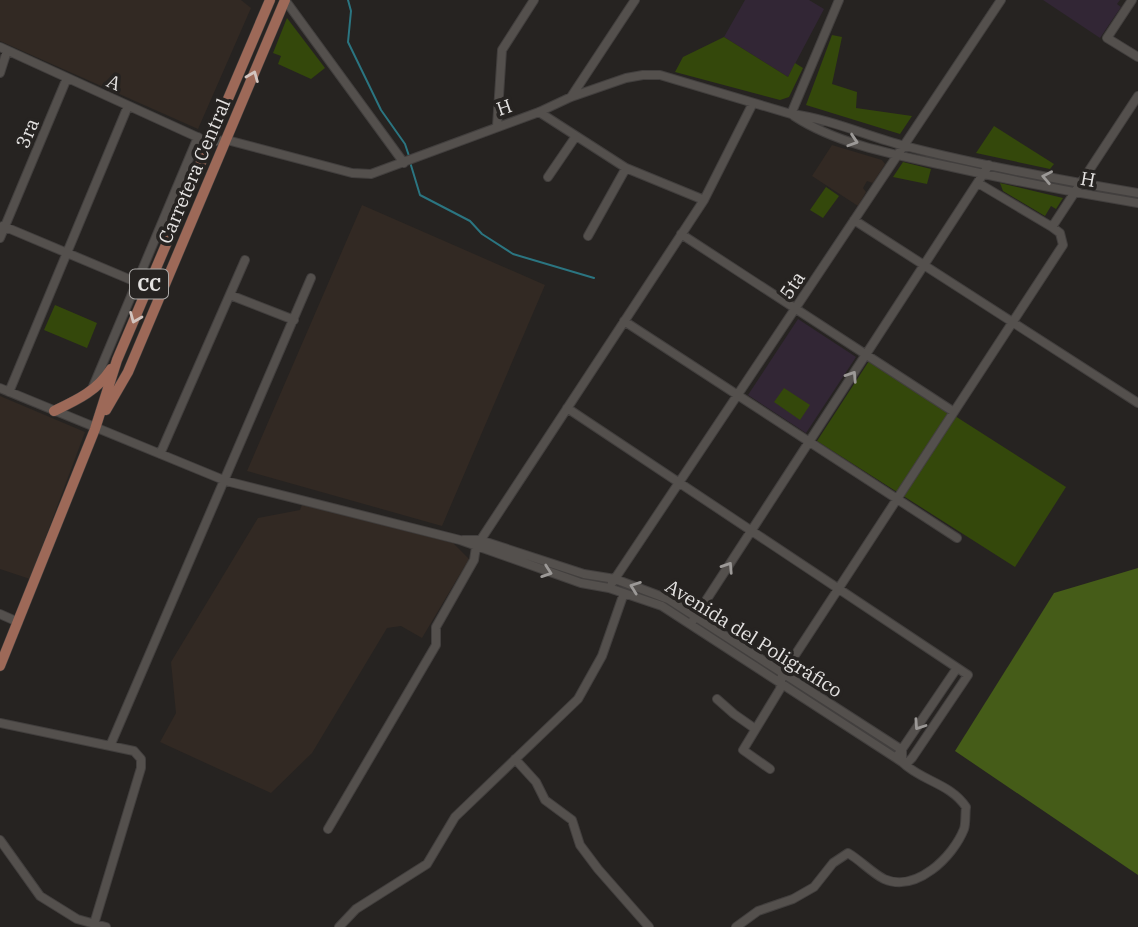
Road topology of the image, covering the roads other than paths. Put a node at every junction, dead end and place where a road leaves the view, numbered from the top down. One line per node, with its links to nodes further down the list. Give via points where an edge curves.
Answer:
1 (270, 0): 20 (main road, Carretera Central / CC)
2 (285, 0): 21 (main road, Carretera Central / CC, one-way to 2); 24 (street)
3 (534, 0): 18 (street, via 502,50)
4 (635, 0): 13 (street)
5 (839, 0): 17 (street)
6 (1001, 0): 22 (street, 5ta)
7 (1132, 0): 9 (street, via 1107,38)
8 (4, 49): 10 (street); 11 (street, A)
9 (1138, 58)
10 (0, 73)
11 (67, 78): 15 (street, A); 36 (street, 3ra)
12 (1138, 96): 30 (street)
13 (571, 97): 14 (street, H, via 626,78 660,75); 16 (street, H)
14 (753, 103): 17 (street, H); 33 (street)
15 (128, 106): 20 (street, A); 41 (street)
16 (539, 112): 18 (street, H); 19 (street)
17 (791, 114): 22 (street, H); 23 (street, H, one-way to 23, via 810,126)
18 (497, 126): 24 (street, H)
19 (576, 136): 26 (street); 28 (street)
20 (203, 140): 21 (street); 45 (street); 52 (main road, Carretera Central / CC, one-way to 52)
21 (227, 140): 24 (street, H, via 352,173 371,174); 61 (main road, Carretera Central / CC, via 128,372)
22 (904, 146): 23 (street, 5ta); 25 (street, H)
23 (897, 156): 27 (street, H); 35 (street, 5ta)
24 (404, 163)
25 (989, 165): 27 (street); 30 (street, H, one-way to 25)
26 (626, 167): 33 (street); 39 (street)
27 (983, 174): 29 (street); 31 (street, H)
28 (548, 177)
29 (978, 183): 37 (street); 43 (street)
30 (1081, 183): 31 (street); 32 (street, H)
31 (1074, 193): 34 (street, H); 37 (street)
32 (1138, 193)
33 (704, 200): 38 (street)
34 (1138, 203)
35 (854, 220): 43 (street); 47 (street, 5ta)
36 (2, 226): 40 (street, 3ra); 41 (street)
37 (1052, 227): 50 (street, via 1060,233 1063,245)
38 (681, 234): 47 (street); 49 (street)
39 (588, 236)
40 (0, 238)
41 (67, 253): 45 (street); 53 (street)
42 (245, 260): 46 (street)
43 (924, 265): 50 (street); 51 (street)
44 (311, 278): 48 (street)
45 (136, 282): 55 (street)
46 (230, 295): 48 (street); 63 (street)
47 (795, 308): 51 (street); 56 (street, 5ta)
48 (293, 320): 64 (street)
49 (624, 321): 56 (street); 58 (street)
50 (1012, 323): 57 (street); 60 (street)
51 (866, 354): 60 (street); 62 (street, one-way to 51)
52 (117, 360): 55 (main road); 61 (main road, Carretera Central / CC)
53 (4, 390): 59 (street, Avenida del Poligráfico)
54 (1138, 390): 57 (street)
55 (90, 393): 59 (main road)
56 (738, 395): 62 (street); 65 (street, 5ta)
57 (1135, 401)
58 (567, 408): 65 (street); 69 (street)
59 (54, 411): 61 (street, Avenida del Poligráfico)
60 (954, 412): 66 (street)
61 (95, 429): 63 (street, Avenida del Poligráfico); 75 (main road, Carretera Central / CC)
62 (809, 441): 66 (street); 67 (street)
63 (160, 454): 64 (street, Avenida del Poligráfico)
64 (226, 481): 69 (street, Avenida del Poligráfico); 83 (street)
65 (679, 483): 67 (street); 70 (street, 5ta)
66 (897, 499): 68 (street); 72 (street)
67 (751, 531): 72 (street); 76 (street, one-way to 67)
68 (957, 538)
69 (478, 543): 70 (street, Avenida del Poligráfico); 71 (street, Avenida del Poligráfico, one-way to 71, via 580,583); 87 (street, via 474,560 436,626 436,645)
70 (615, 579): 71 (street, 5ta); 76 (street, Avenida del Poligráfico, one-way to 70, via 668,598)
71 (609, 588): 73 (street, Avenida del Poligráfico)
72 (838, 589): 78 (street); 79 (street)
73 (624, 593): 76 (street, Avenida del Poligráfico); 85 (street, via 602,656 578,699)
74 (0, 614): 75 (street)
75 (18, 621): 77 (main road, Carretera Central / CC)
76 (692, 621): 79 (street, Avenida del Poligráfico)
77 (0, 666)
78 (957, 668): 84 (street, one-way to 84); 84 (street, via 968,675 912,758 908,762)
79 (782, 679): 82 (street); 84 (street, Avenida del Poligráfico)
80 (717, 699): 82 (street)
81 (0, 723): 83 (street)
82 (754, 728): 86 (street, via 743,750)
83 (110, 746): 90 (street, via 134,751 141,768)
84 (900, 757): 94 (street, Avenida del Poligráfico, via 917,775 950,790 965,807 964,828 948,854 927,873 906,883 884,879 848,853 833,863 814,887 758,911)
85 (515, 759): 92 (street, via 455,817 427,864 356,909); 93 (street, via 545,800 572,821 580,845)
86 (770, 769)
87 (328, 829)
88 (0, 840): 89 (street, via 40,896)
89 (75, 923): 90 (street)
90 (94, 924): 91 (street)
91 (106, 927)
92 (339, 927)
93 (649, 927)
94 (736, 927)

